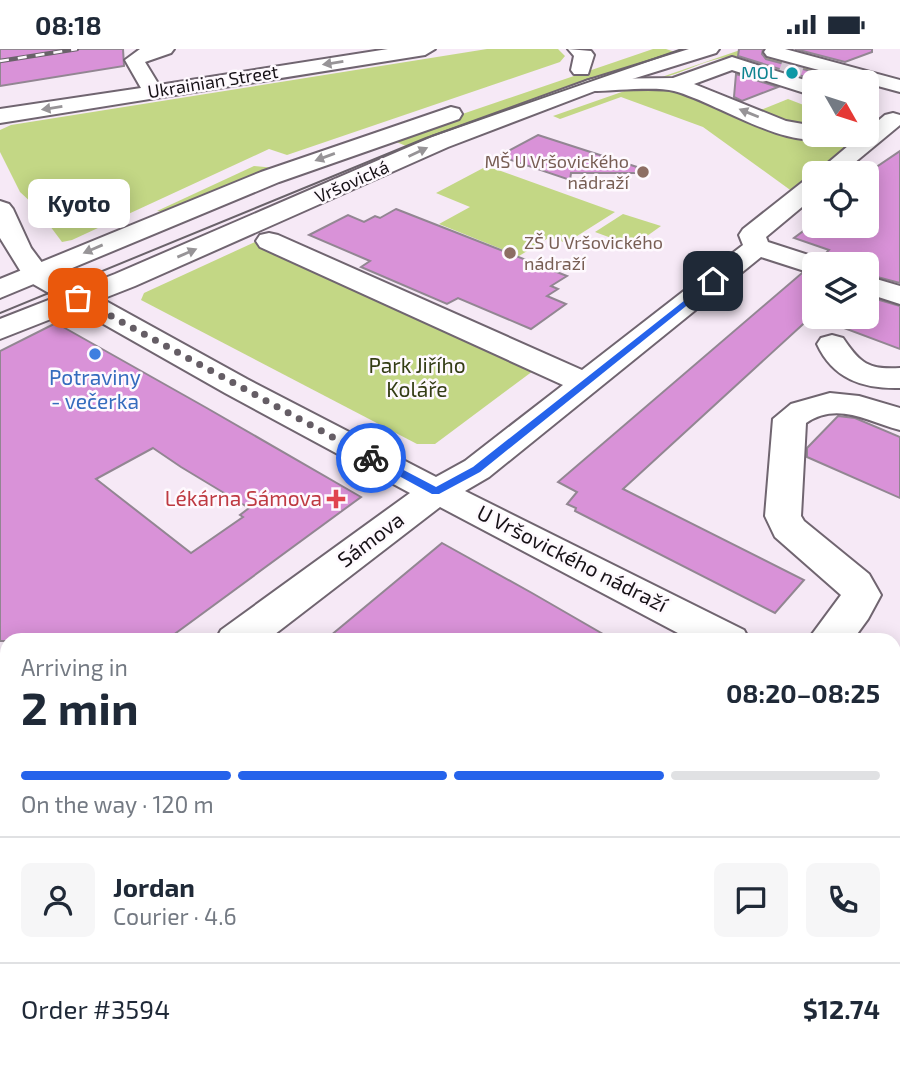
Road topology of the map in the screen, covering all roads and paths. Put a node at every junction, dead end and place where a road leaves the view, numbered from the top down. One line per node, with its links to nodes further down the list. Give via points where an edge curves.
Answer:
1 (164, 49): 12 (street, via 135,60)
2 (425, 49): 12 (street, Ukrainian Street, one-way to 12)
3 (637, 49): 7 (street, Vršovická)
4 (709, 49): 7 (street, Vršovická)
5 (765, 49): 9 (street)
6 (732, 63): 8 (street, via 753,61); 10 (street); 11 (street)
7 (584, 68): 11 (street); 22 (street, Vršovická, one-way to 22, via 270,177); 26 (street, Vršovická, one-way to 7, via 381,170)
8 (779, 68)
9 (825, 70)
10 (802, 80)
11 (675, 84): 15 (street, one-way to 11)
12 (154, 92): 14 (street, Ukrainian Street, one-way to 14)
13 (894, 99): 16 (street)
14 (0, 116)
15 (802, 131)
16 (839, 161)
17 (802, 195): 20 (street, via 752,235)
18 (0, 210): 22 (street, U Vršovického nádraží)
19 (268, 241): 30 (street)
20 (757, 247): 21 (street); 30 (street, Sámova)
21 (802, 262)
22 (36, 274): 24 (street, Vršovická); 26 (street, U Vršovického nádraží)
23 (879, 288): 25 (street)
24 (0, 289)
25 (900, 295)
26 (78, 298): 27 (street, Vršovická); 32 (street, U Vršovického nádraží)
27 (0, 330)
28 (832, 344): 29 (street, via 858,374 880,380)
29 (900, 378)
30 (583, 382): 32 (street, Sámova, via 477,469)
31 (900, 420): 35 (street, via 846,403 818,404 801,409 790,419 783,516 788,528 861,595)
32 (436, 492): 33 (street, Sámova); 34 (street, U Vršovického nádraží)
33 (247, 633)
34 (714, 633)
35 (834, 633)

